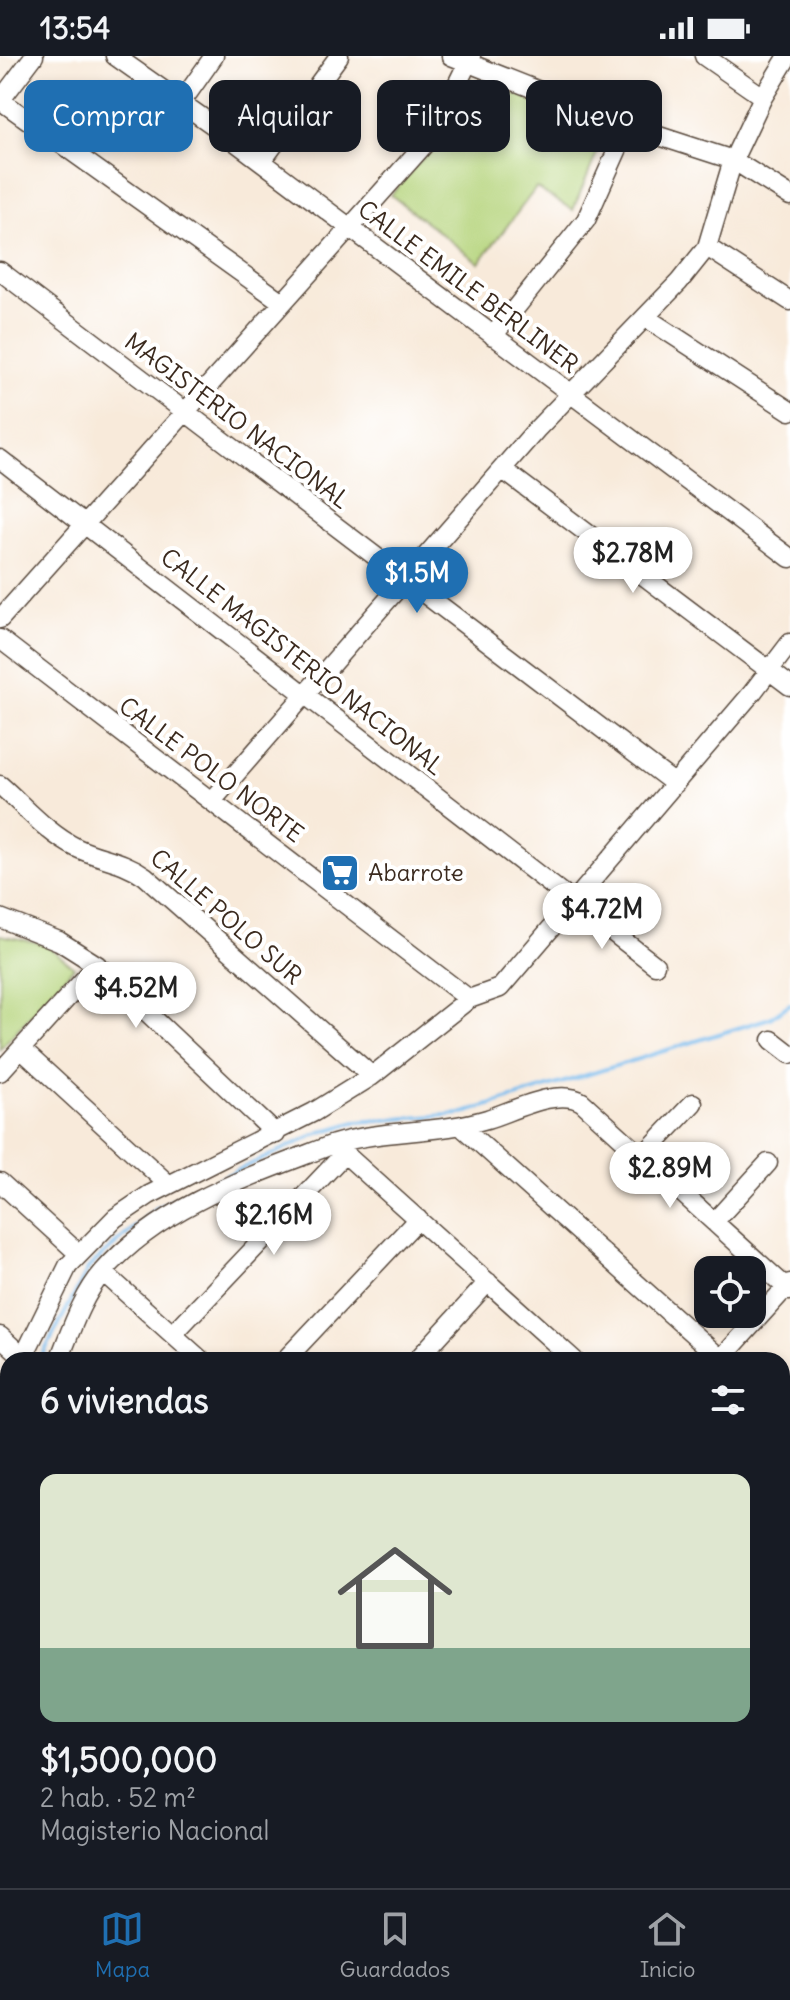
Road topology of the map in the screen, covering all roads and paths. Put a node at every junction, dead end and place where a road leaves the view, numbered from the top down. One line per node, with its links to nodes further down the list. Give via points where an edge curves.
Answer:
1 (34, 56): 13 (street)
2 (115, 56): 9 (street, CALLE EMILE BERLINER)
3 (214, 56): 11 (street)
4 (339, 56): 18 (street)
5 (704, 56): 12 (street)
6 (788, 56): 8 (street)
7 (462, 59): 10 (street); 20 (street, via 431,137)
8 (783, 78): 12 (street)
9 (149, 80)
10 (526, 85)
11 (193, 86)
12 (763, 97): 17 (street)
13 (0, 100): 24 (street)
14 (193, 112): 18 (street, CALLE EMILE BERLINER)
15 (662, 137): 17 (street)
16 (616, 152): 26 (street, via 586,220)
17 (733, 160): 19 (street); 21 (street)
18 (262, 161): 20 (street, CALLE EMILE BERLINER)
19 (790, 196)
20 (350, 228): 24 (street); 26 (street, CALLE EMILE BERLINER)
21 (707, 247): 23 (street); 25 (street)
22 (0, 271): 29 (street, MAGISTERIO NACIONAL)
23 (790, 301)
24 (282, 302): 29 (street)
25 (645, 317): 27 (street); 28 (street)
26 (493, 336): 27 (street, CALLE EMILE BERLINER)
27 (571, 394): 31 (street); 33 (street, CALLE EMILE BERLINER)
28 (790, 411)
29 (185, 412): 32 (street); 34 (street, MAGISTERIO NACIONAL)
30 (0, 459): 32 (street, CALLE MAGISTERIO NACIONAL)
31 (502, 469): 34 (street); 38 (street)
32 (86, 524): 35 (street); 39 (street, CALLE MAGISTERIO NACIONAL)
33 (790, 558)
34 (405, 579): 39 (street); 40 (street, MAGISTERIO NACIONAL)
35 (0, 619)
36 (0, 639): 42 (street, CALLE POLO NORTE)
37 (790, 643): 38 (street)
38 (781, 674): 40 (street, via 752,693)
39 (304, 695): 42 (street); 43 (street, CALLE MAGISTERIO NACIONAL)
40 (675, 784): 43 (street)
41 (0, 785): 52 (street, CALLE POLO SUR, via 66,841 145,876)
42 (212, 801): 47 (street, CALLE POLO NORTE)
43 (574, 903): 46 (street, CALLE MAGISTERIO NACIONAL); 47 (street, via 500,988)
44 (0, 918): 45 (street, via 59,941)
45 (97, 965): 49 (street); 55 (street)
46 (655, 965)
47 (469, 999): 52 (street)
48 (772, 1040): 50 (street)
49 (21, 1049): 51 (street); 60 (street)
50 (790, 1054)
51 (0, 1072)
52 (372, 1076): 55 (street)
53 (693, 1103): 57 (street)
54 (462, 1127): 56 (street, via 360,1136); 57 (street, via 563,1096 582,1102); 78 (street)
55 (276, 1134): 60 (street)
56 (339, 1148): 61 (street); 62 (street); 64 (street)
57 (642, 1157): 63 (street)
58 (768, 1163): 63 (street)
59 (0, 1182): 65 (street)
60 (169, 1185): 65 (street, via 115,1218)
61 (223, 1190): 64 (street); 66 (street, via 149,1230)
62 (418, 1219): 67 (street); 75 (street)
63 (714, 1222): 68 (street)
64 (267, 1234): 69 (street)
65 (78, 1253): 72 (street)
66 (103, 1272): 69 (street); 73 (street)
67 (488, 1282): 76 (street); 77 (street)
68 (789, 1287): 79 (street)
69 (173, 1334): 74 (street)
70 (0, 1336): 71 (street)
71 (16, 1352)
72 (26, 1352)
73 (62, 1352)
74 (192, 1352)
75 (293, 1352)
76 (424, 1352)
77 (563, 1352)
78 (712, 1352)
79 (727, 1352)

